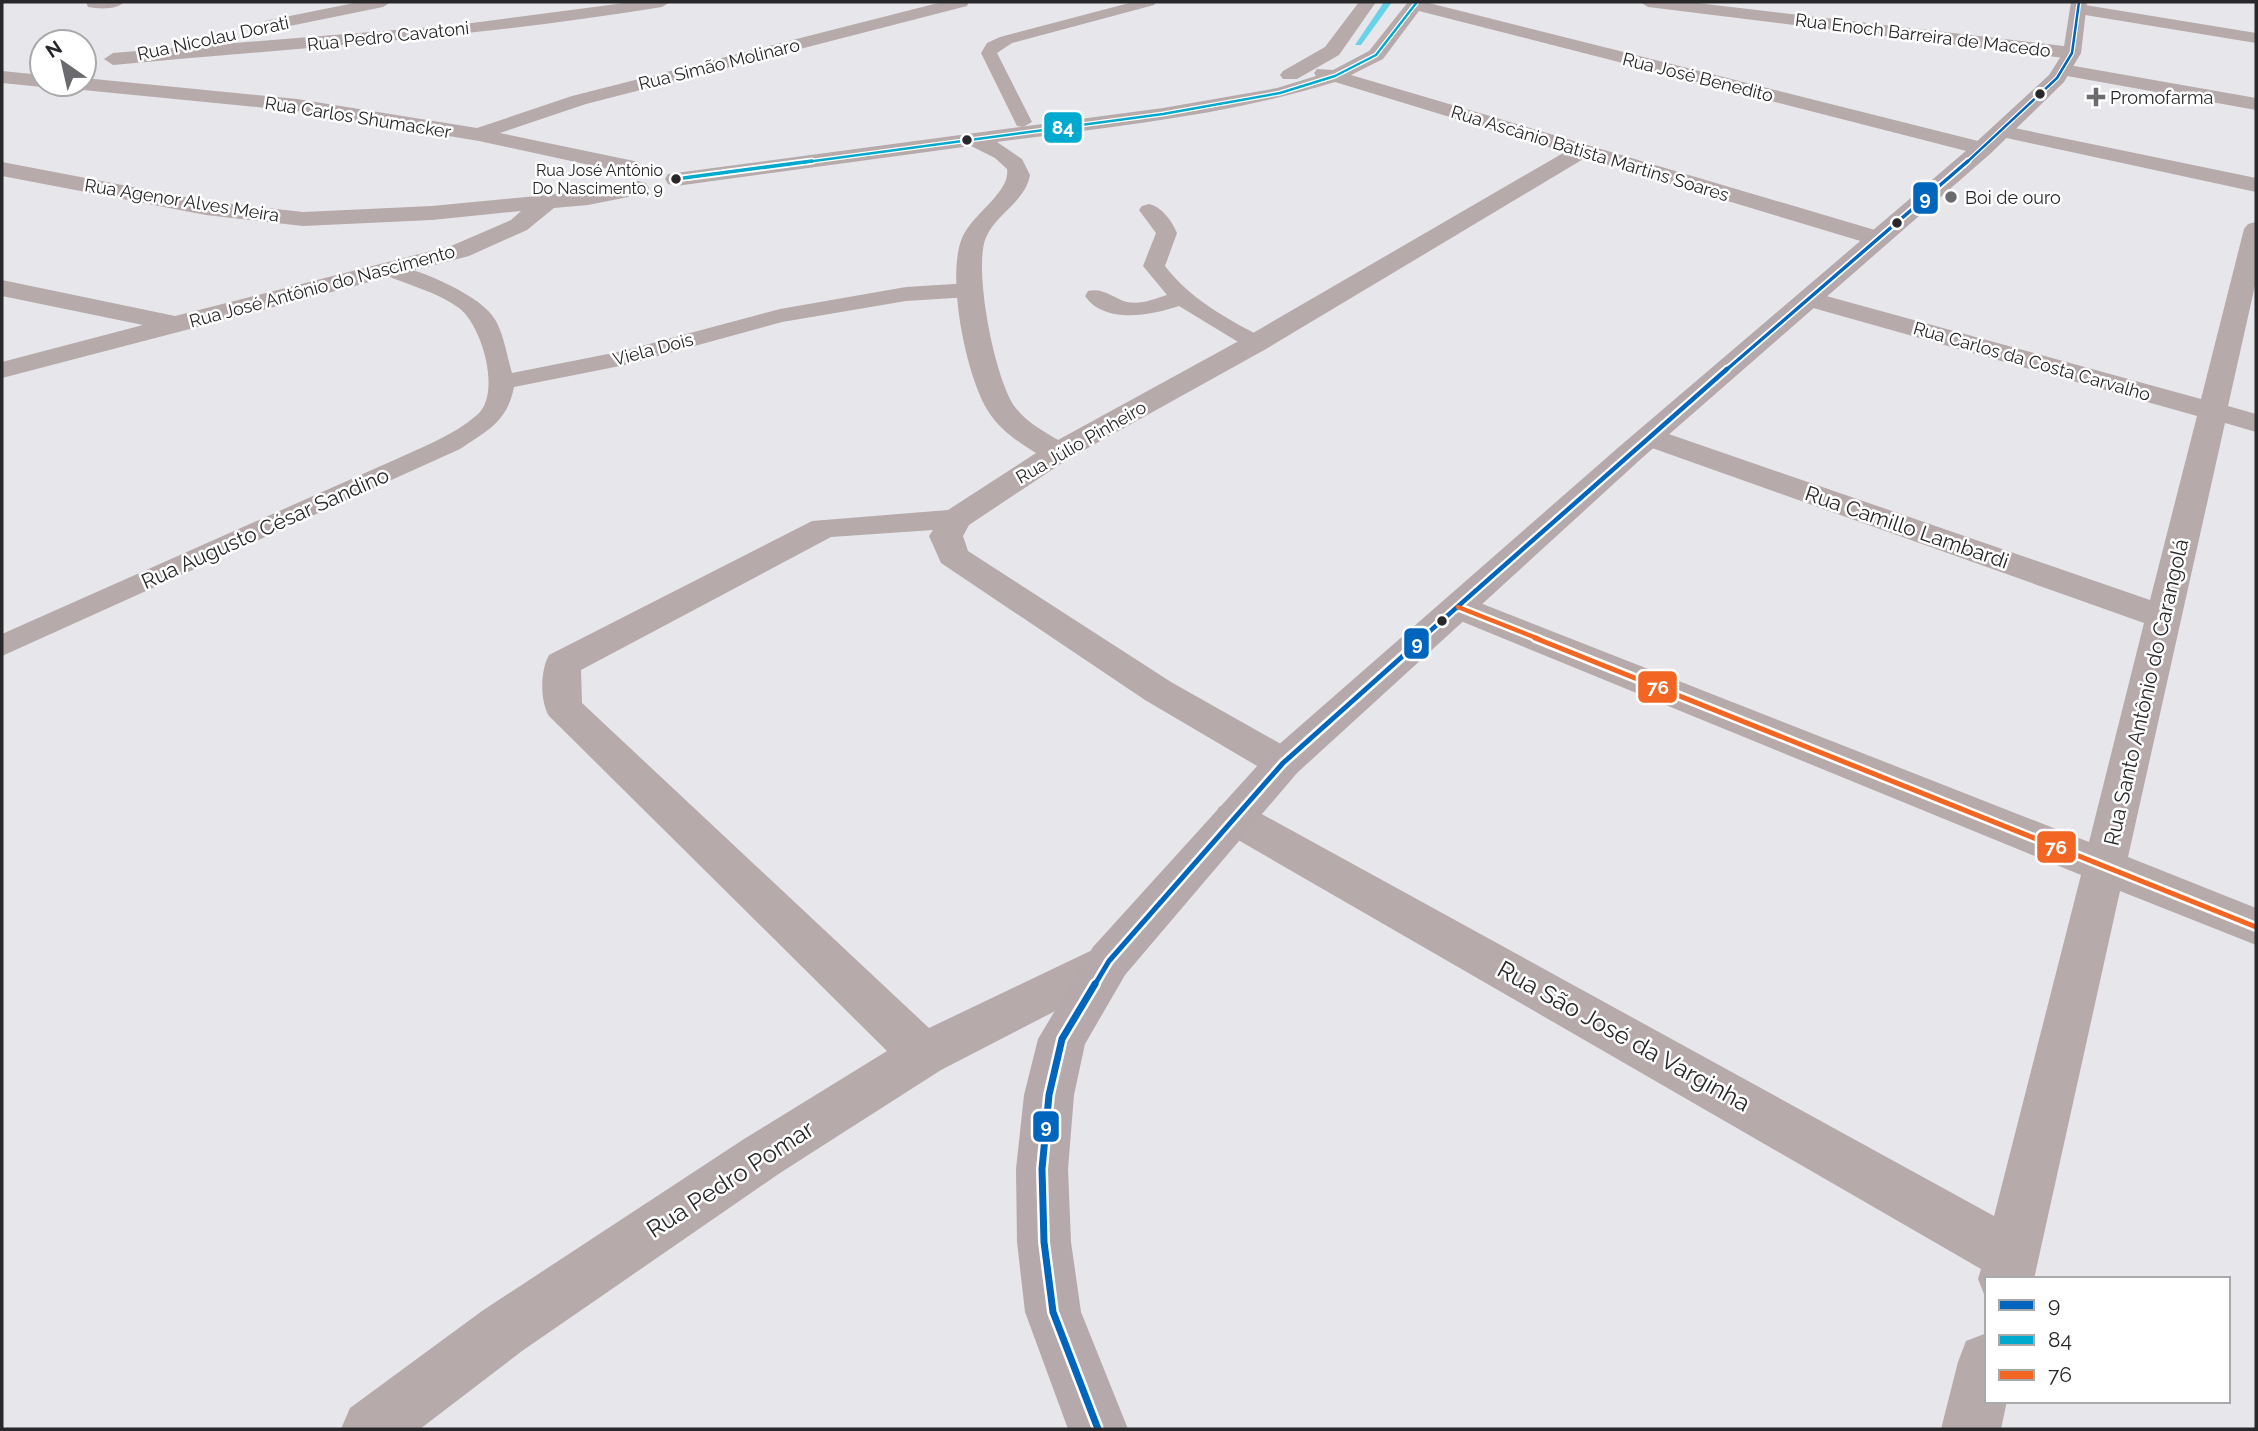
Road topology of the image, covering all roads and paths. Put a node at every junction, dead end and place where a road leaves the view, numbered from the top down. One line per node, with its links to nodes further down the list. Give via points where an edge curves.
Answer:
1 (116, 2): 8 (street)
2 (383, 2): 14 (street, Rua Nicolau Dorati)
3 (662, 2): 14 (street, Rua Pedro Cavatoni, via 446,31)
4 (961, 2): 25 (street, Rua Simão Molinaro, via 579,100)
5 (1149, 2): 24 (lane, via 993,46 989,53)
6 (1368, 2): 12 (street, Rua Agenor Alves Meira)
7 (1648, 2): 15 (street, Rua Enoch Barreira de Macedo)
8 (94, 3)
9 (1416, 3): 13 (street, Rua Agenor Alves Meira); 27 (street, Rua José Benedito)
10 (2079, 5): 11 (street); 15 (street)
11 (2256, 38)
12 (1332, 51): 13 (street); 17 (street, Rua Agenor Alves Meira)
13 (1376, 55): 19 (street, Rua Agenor Alves Meira)
14 (113, 59): 16 (street, Rua Nicolau Dorati)
15 (2068, 61): 23 (street, Rua Enoch Barreira de Macedo); 27 (street)
16 (98, 62)
17 (1305, 68): 19 (street, Rua Ascânio Batista Martins Soares); 24 (street, Rua Agenor Alves Meira, via 1224,92)
18 (28, 75): 20 (street)
19 (1335, 76): 26 (street, Rua Agenor Alves Meira, via 1250,100); 28 (street, Rua Ascânio Batista Martins Soares)
20 (9, 78): 21 (street)
21 (28, 79)
22 (98, 86): 25 (street, Rua Carlos Shumacker, via 297,106)
23 (2256, 104)
24 (1023, 121): 30 (street, Rua Agenor Alves Meira)
25 (480, 135): 30 (street, Rua Carlos Shumacker)
26 (975, 140): 30 (street, Rua Agenor Alves Meira); 38 (street, via 1014,163 1020,172 1018,182 971,243)
27 (1991, 140): 31 (street, Rua José Benedito); 35 (street)
28 (1580, 152): 35 (street, Rua Ascânio Batista Martins Soares); 43 (street, Rua Júlio Pinheiro)
29 (2, 169): 32 (street, Rua Agenor Alves Meira, via 206,208 290,218 363,218)
30 (649, 172): 32 (street, Rua Agenor Alves Meira, via 603,197)
31 (2256, 185)
32 (561, 200): 36 (street, Rua José Antônio do Nascimento, via 490,239)
33 (1149, 210): 40 (lane, via 1167,233 1154,266)
34 (2256, 229): 46 (street, Rua Santo Antônio do Carangolá)
35 (1875, 238): 41 (street)
36 (393, 270): 42 (street, Rua José Antônio do Nascimento); 45 (lane, via 477,311 485,322)
37 (2, 288): 42 (street, Rua José Antônio do Nascimento)
38 (971, 290): 45 (lane, Viela Dois, via 894,296 780,316 625,358); 49 (street, via 977,334 997,402 1020,429)
39 (1096, 296): 40 (lane, via 1134,311)
40 (1184, 297): 43 (lane)
41 (1808, 299): 46 (street, Rua Carlos da Costa Carvalho); 48 (street)
42 (175, 324): 44 (street)
43 (1256, 343): 49 (street, Rua Júlio Pinheiro)
44 (2, 370)
45 (503, 382): 53 (lane, Rua Augusto César Sandino, via 498,405 487,420 451,443)
46 (2213, 411): 47 (street, Rua Carlos da Costa Carvalho); 52 (street, Rua Santo Antônio do Carangolá)
47 (2256, 423)
48 (1649, 437): 51 (street); 52 (street, Rua Camillo Lambardi)
49 (1057, 453): 50 (street, Rua Júlio Pinheiro)
50 (956, 519): 54 (street, via 946,536 953,556 1158,691); 59 (street, via 824,528 562,664 563,707)
51 (1458, 607): 54 (street); 56 (street)
52 (2164, 617): 56 (street, Rua Santo Antônio do Carangolá)
53 (2, 646)
54 (1283, 763): 55 (street)
55 (1234, 818): 58 (street); 60 (street, Rua São José da Varginha)
56 (2105, 868): 57 (street); 60 (street, Rua Santo Antônio do Carangolá)
57 (2256, 927)
58 (1109, 961): 59 (street, Rua Pedro Pomar); 63 (street, via 1062,1040 1049,1095 1042,1169 1044,1242 1053,1312)
59 (924, 1055): 62 (street, Rua Pedro Pomar, via 762,1156 502,1331)
60 (2009, 1267)
61 (1985, 1370): 64 (street)
62 (371, 1429)
63 (1097, 1429)
64 (1971, 1429)

